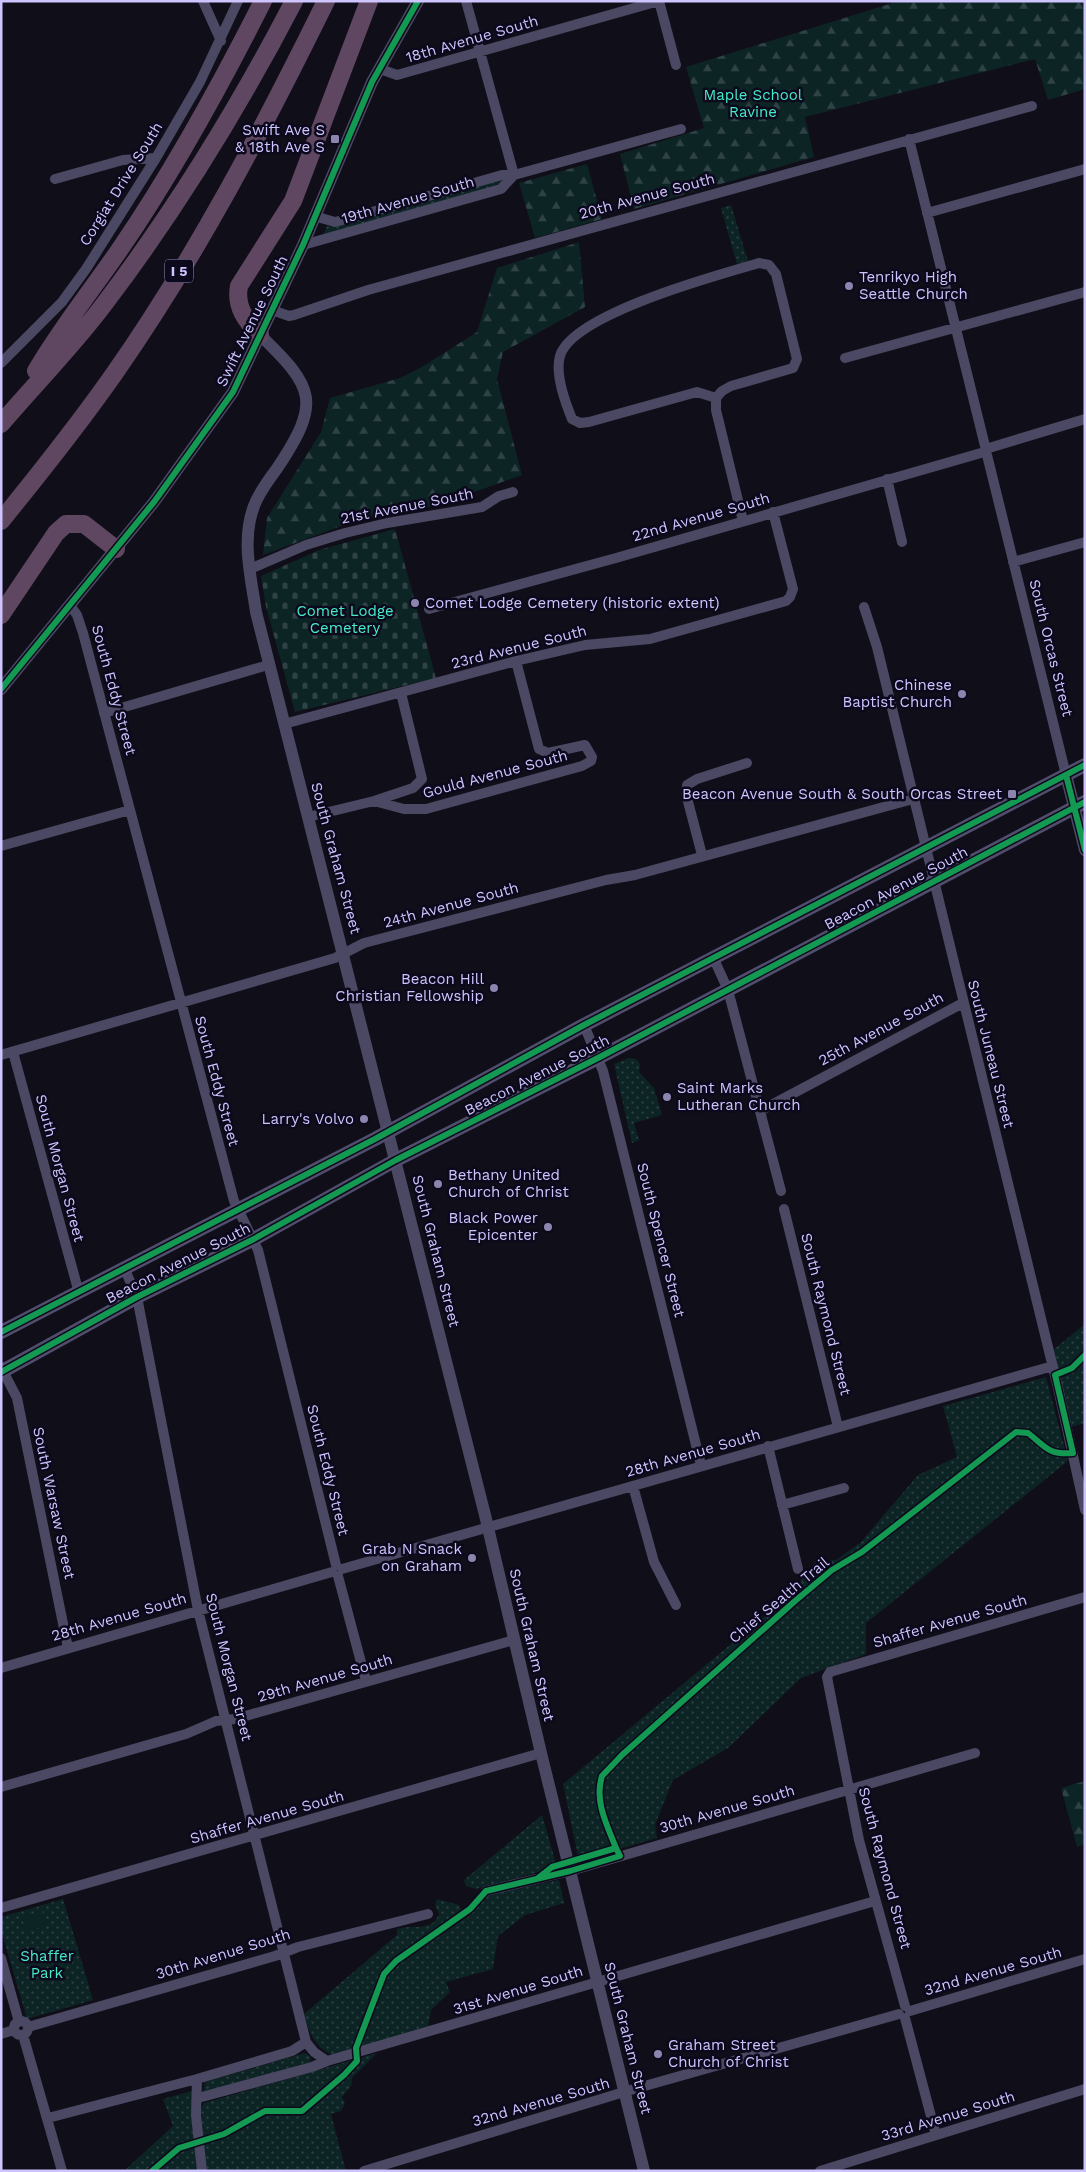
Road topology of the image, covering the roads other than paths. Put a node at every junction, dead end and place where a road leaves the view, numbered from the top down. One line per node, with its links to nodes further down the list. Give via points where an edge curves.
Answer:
1 (203, 1): 10 (street)
2 (238, 1): 10 (street, Corgiat Drive South)
3 (262, 1): 31 (highway, via 152,201 55,338)
4 (294, 1): 31 (highway, via 250,84 168,216 104,305)
5 (326, 1): 38 (highway, I 5, via 259,136 160,303 115,373)
6 (369, 1): 27 (highway, via 293,201 239,286 241,310)
7 (418, 1): 13 (street, Swift Avenue South)
8 (466, 1): 11 (street)
9 (659, 1): 11 (street, 18th Avenue South); 12 (street)
10 (221, 41): 17 (street, Corgiat Drive South)
11 (480, 52): 13 (street, 18th Avenue South, via 397,75); 19 (street)
12 (676, 65)
13 (380, 69): 22 (street, Swift Avenue South)
14 (1032, 106): 16 (street, 20th Avenue South)
15 (681, 129): 19 (street, 19th Avenue South)
16 (909, 139): 21 (street, South Orcas Street); 25 (street, 20th Avenue South, via 368,290 294,315)
17 (156, 158): 20 (street, via 123,160); 29 (street, Corgiat Drive South, via 62,302)
18 (1085, 169): 21 (street)
19 (514, 174): 22 (street, 19th Avenue South, via 342,221); 23 (street, 19th Avenue South, via 500,190)
20 (55, 179)
21 (927, 213): 26 (street, South Orcas Street)
22 (314, 216): 23 (street, Swift Avenue South)
23 (303, 245): 25 (street, Swift Avenue South)
24 (1085, 292): 26 (street)
25 (272, 310): 27 (street, Swift Avenue South)
26 (955, 327): 28 (street); 34 (street, South Orcas Street)
27 (260, 335): 42 (street, Swift Avenue South, via 247,367 214,421); 44 (street, South Graham Street, via 300,378 305,391 306,411 296,439 254,507 247,542)
28 (846, 358)
29 (1, 363)
30 (716, 398): 30 (street, via 726,388 788,371 796,363 776,274 769,265 759,263 661,293 588,326 568,342 560,357 560,374 575,422 589,422 697,392); 39 (street, via 717,415)
31 (15, 408): 33 (highway)
32 (1085, 419): 34 (street, 22nd Avenue South)
33 (1, 424)
34 (985, 450): 35 (street, 22nd Avenue South); 43 (street, South Orcas Street)
35 (886, 480): 37 (street, 22nd Avenue South); 40 (street)
36 (513, 492): 44 (street, 21st Avenue South, via 482,507 387,522 345,533 306,545)
37 (773, 512): 39 (street, 22nd Avenue South); 49 (street, 23rd Avenue South, via 792,589 790,597 782,602 650,639 585,644)
38 (1, 521)
39 (744, 521): 47 (street, 22nd Avenue South)
40 (902, 542)
41 (1085, 542): 43 (street)
42 (116, 549): 45 (street, Swift Avenue South); 48 (highway, via 84,524 66,524 56,533)
43 (1013, 562): 57 (street, South Orcas Street)
44 (250, 569): 50 (street, South Graham Street)
45 (70, 605): 51 (street, Swift Avenue South); 53 (street, South Eddy Street, via 80,623)
46 (864, 607): 58 (street, South Juneau Street, via 877,647)
47 (429, 609)
48 (1, 615)
49 (516, 661): 52 (street, 23rd Avenue South); 59 (street, Gould Avenue South, via 537,745 543,752 585,745 592,757 582,766 426,809 404,809)
50 (268, 665): 53 (street); 54 (street, South Graham Street)
51 (1, 690)
52 (401, 692): 54 (street, 23rd Avenue South); 59 (street, Gould Avenue South, via 422,780 413,788)
53 (104, 713): 61 (street, South Eddy Street)
54 (284, 724): 62 (street, South Graham Street)
55 (747, 763): 66 (street, via 687,785 686,794)
56 (1085, 765): 57 (main road, Beacon Avenue South)
57 (1066, 775): 60 (street, South Orcas Street); 64 (main road, Beacon Avenue South)
58 (913, 799): 64 (street, South Juneau Street); 66 (street, 24th Avenue South)
59 (374, 801): 62 (street, Gould Avenue South)
60 (1080, 805): 65 (street, South Orcas Street); 67 (main road, Beacon Avenue South)
61 (130, 810): 63 (street); 71 (street, South Eddy Street)
62 (308, 817): 68 (street, South Graham Street)
63 (1, 846)
64 (925, 848): 67 (street, South Juneau Street); 69 (main road, Beacon Avenue South)
65 (1085, 850)
66 (702, 855): 68 (street, 24th Avenue South, via 364,943)
67 (933, 882): 70 (main road, Beacon Avenue South); 72 (street, South Juneau Street)
68 (344, 953): 71 (street, 24th Avenue South); 78 (street, South Graham Street)
69 (713, 957): 70 (street); 73 (main road, Beacon Avenue South)
70 (728, 990): 76 (main road, Beacon Avenue South); 77 (street)
71 (181, 1002): 74 (street, 24th Avenue South); 82 (street, South Eddy Street)
72 (962, 1003): 77 (street, 25th Avenue South); 88 (street, South Juneau Street)
73 (584, 1025): 76 (street, South Spencer Street); 78 (main road, Beacon Avenue South)
74 (12, 1052): 75 (street, 24th Avenue South); 85 (street, South Morgan Street)
75 (1, 1055)
76 (598, 1058): 79 (main road, Beacon Avenue South); 92 (street, South Spencer Street)
77 (760, 1111): 80 (street)
78 (389, 1131): 79 (street, South Graham Street); 82 (main road, Beacon Avenue South)
79 (396, 1160): 83 (main road, Beacon Avenue South); 97 (street, South Graham Street)
80 (782, 1191)
81 (784, 1209): 90 (street, South Raymond Street)
82 (238, 1210): 83 (street, South Eddy Street); 84 (main road, Beacon Avenue South)
83 (254, 1239): 86 (main road, Beacon Avenue South); 99 (street, South Eddy Street)
84 (125, 1270): 85 (main road, Beacon Avenue South); 86 (street, South Morgan Street)
85 (79, 1292): 87 (main road, Beacon Avenue South)
86 (137, 1297): 89 (main road, Beacon Avenue South); 102 (street, South Morgan Street)
87 (1, 1332)
88 (1053, 1366): 90 (street, 28th Avenue South); 96 (street, South Juneau Street)
89 (2, 1370): 104 (street, South Warsaw Street, via 16,1398)
90 (838, 1427): 91 (street, 28th Avenue South)
91 (768, 1446): 92 (street, 28th Avenue South); 95 (street)
92 (701, 1465): 93 (street, 28th Avenue South)
93 (633, 1486): 97 (street, 28th Avenue South); 101 (street, via 654,1562)
94 (844, 1488): 95 (street)
95 (782, 1505): 98 (street)
96 (1085, 1510)
97 (488, 1528): 99 (street, 28th Avenue South); 103 (street, South Graham Street)
98 (798, 1569)
99 (337, 1570): 102 (street, 28th Avenue South); 107 (street, South Eddy Street)
100 (1085, 1598): 106 (street, Shaffer Avenue South, via 830,1672)
101 (676, 1605)
102 (198, 1610): 104 (street, 28th Avenue South); 108 (street, South Morgan Street)
103 (514, 1640): 107 (street, 29th Avenue South); 110 (street, South Graham Street)
104 (68, 1648): 105 (street, 28th Avenue South)
105 (1, 1668)
106 (827, 1678): 112 (street, South Raymond Street)
107 (366, 1681): 108 (street, 29th Avenue South)
108 (226, 1720): 111 (street, 29th Avenue South); 113 (street, South Morgan Street)
109 (975, 1753): 112 (street, 30th Avenue South)
110 (540, 1754): 113 (street, Shaffer Avenue South); 114 (street, South Graham Street)
111 (1, 1787)
112 (848, 1790): 114 (street, 30th Avenue South); 116 (street, South Raymond Street)
113 (255, 1836): 117 (street, Shaffer Avenue South); 119 (street, South Morgan Street)
114 (570, 1871): 115 (street, 30th Avenue South); 122 (street, South Graham Street)
115 (486, 1891)
116 (876, 1901): 122 (street, 31st Avenue South); 123 (street, South Raymond Street)
117 (1, 1908)
118 (428, 1914): 119 (street, 30th Avenue South)
119 (284, 1952): 124 (street, 30th Avenue South); 126 (street, South Morgan Street)
120 (1, 1958): 124 (street)
121 (1085, 1959): 123 (street, 32nd Avenue South)
122 (597, 1982): 127 (street, 31st Avenue South); 130 (street, South Graham Street)
123 (905, 2012): 130 (street, 32nd Avenue South); 133 (street, South Raymond Street)
124 (21, 2028): 125 (street, 30th Avenue South); 132 (street)
125 (1, 2034)
126 (306, 2042): 127 (street); 128 (street, via 292,2051)
127 (327, 2060): 131 (street, 31st Avenue South)
128 (197, 2079): 131 (street); 132 (street)
129 (1085, 2089): 133 (street, 33rd Avenue South)
130 (624, 2093): 136 (street, 32nd Avenue South); 137 (street, South Graham Street)
131 (198, 2098): 135 (street, via 196,2115)
132 (48, 2118): 134 (street)
133 (936, 2135): 138 (street, 33rd Avenue South)
134 (62, 2171)
135 (202, 2171)
136 (364, 2171)
137 (644, 2171)
138 (820, 2171)

